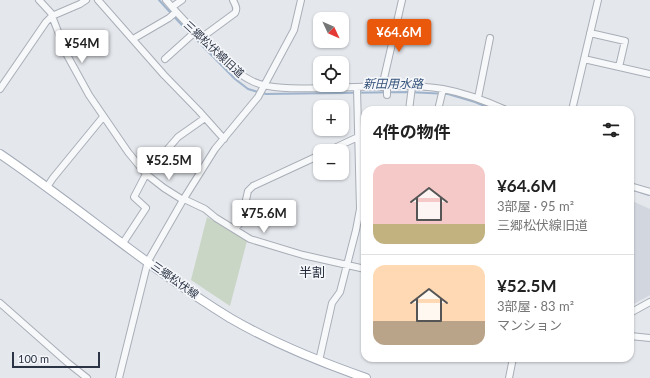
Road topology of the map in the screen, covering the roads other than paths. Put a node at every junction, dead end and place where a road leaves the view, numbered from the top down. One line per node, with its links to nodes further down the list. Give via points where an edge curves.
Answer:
1 (86, 0): 11 (street)
2 (98, 0): 16 (street)
3 (166, 0): 10 (street, 三郷松伏線旧道)
4 (182, 0): 10 (street)
5 (233, 0): 14 (street, via 236,11)
6 (301, 0): 21 (street, via 294,30)
7 (402, 0): 23 (street)
8 (598, 0): 12 (street)
9 (41, 1): 11 (street)
10 (173, 13): 13 (street, 三郷松伏線旧道); 16 (street)
11 (52, 16): 22 (street); 32 (street, via 67,54)
12 (590, 33): 18 (street); 19 (street, via 625,41)
13 (192, 35): 14 (street, 三郷松伏線旧道); 17 (street)
14 (202, 38): 21 (street, 三郷松伏線旧道, via 238,73)
15 (490, 38): 27 (street)
16 (133, 40): 33 (street)
17 (165, 59)
18 (584, 59): 19 (street); 31 (street)
19 (618, 67): 20 (street)
20 (650, 74)
21 (264, 88): 25 (street, 三郷松伏線旧道); 35 (street)
22 (0, 89)
23 (386, 90): 24 (street, 三郷松伏線旧道); 25 (street, 三郷松伏線旧道)
24 (411, 91): 26 (street, 三郷松伏線旧道); 28 (street)
25 (357, 92): 34 (street)
26 (443, 93): 27 (street, 三郷松伏線旧道); 29 (street)
27 (478, 98): 30 (street, 三郷松伏線旧道)
28 (409, 106)
29 (439, 106)
30 (497, 106)
31 (573, 106)
32 (103, 117): 39 (street); 40 (street)
33 (205, 118): 35 (street); 39 (street, via 178,137)
34 (361, 137): 36 (street); 47 (street, via 360,208)
35 (224, 139): 43 (street, via 215,149)
36 (344, 144)
37 (0, 154): 40 (main road, 三郷松伏線)
38 (313, 158): 44 (street, via 253,186 248,191 241,222)
39 (146, 174): 43 (street); 45 (street, via 134,197 146,208)
40 (47, 187): 45 (main road, 三郷松伏線)
41 (634, 187): 42 (street)
42 (650, 192)
43 (184, 200): 44 (street, via 204,209); 46 (street)
44 (235, 229): 47 (street, via 250,239 302,255)
45 (124, 243): 46 (main road, 三郷松伏線)
46 (148, 262): 54 (main road, 三郷松伏線, via 232,318); 57 (street)
47 (348, 264): 48 (street); 54 (street, via 340,292 332,303)
48 (361, 268)
49 (650, 302): 51 (street)
50 (0, 303): 56 (street)
51 (634, 311)
52 (634, 336): 53 (street)
53 (650, 338)
54 (319, 361): 58 (main road, 三郷松伏線)
55 (513, 362): 59 (street)
56 (87, 378)
57 (119, 378)
58 (366, 378)
59 (509, 378)

